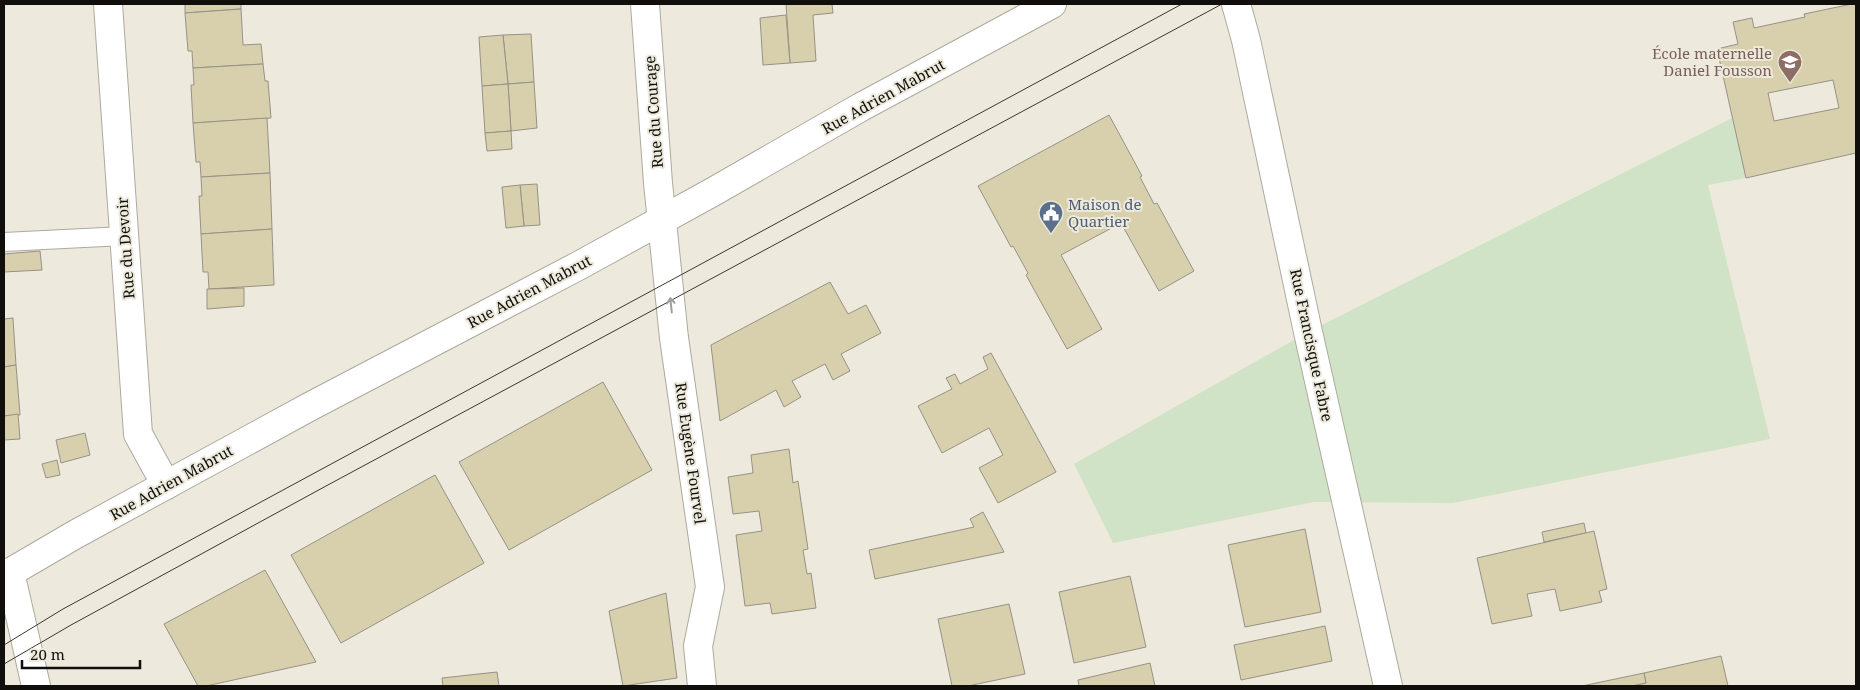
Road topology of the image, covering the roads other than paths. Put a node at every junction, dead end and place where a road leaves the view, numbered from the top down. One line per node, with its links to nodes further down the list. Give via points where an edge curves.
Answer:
1 (108, 4): 6 (street, Rue du Devoir)
2 (644, 4): 5 (street, Rue du Courage)
3 (1052, 4): 5 (street, Rue Adrien Mabrut)
4 (1236, 4): 12 (street, Rue Francisque Fabre)
5 (662, 220): 8 (street, Rue Adrien Mabrut); 11 (street, Rue Eugène Fourvel, one-way to 5, via 698,646 710,587 674,338)
6 (124, 236): 7 (lane); 8 (street, Rue du Devoir, via 138,434)
7 (4, 242)
8 (166, 485): 9 (street, Rue Adrien Mabrut)
9 (7, 574): 10 (street)
10 (36, 686)
11 (702, 686)
12 (1388, 686)

